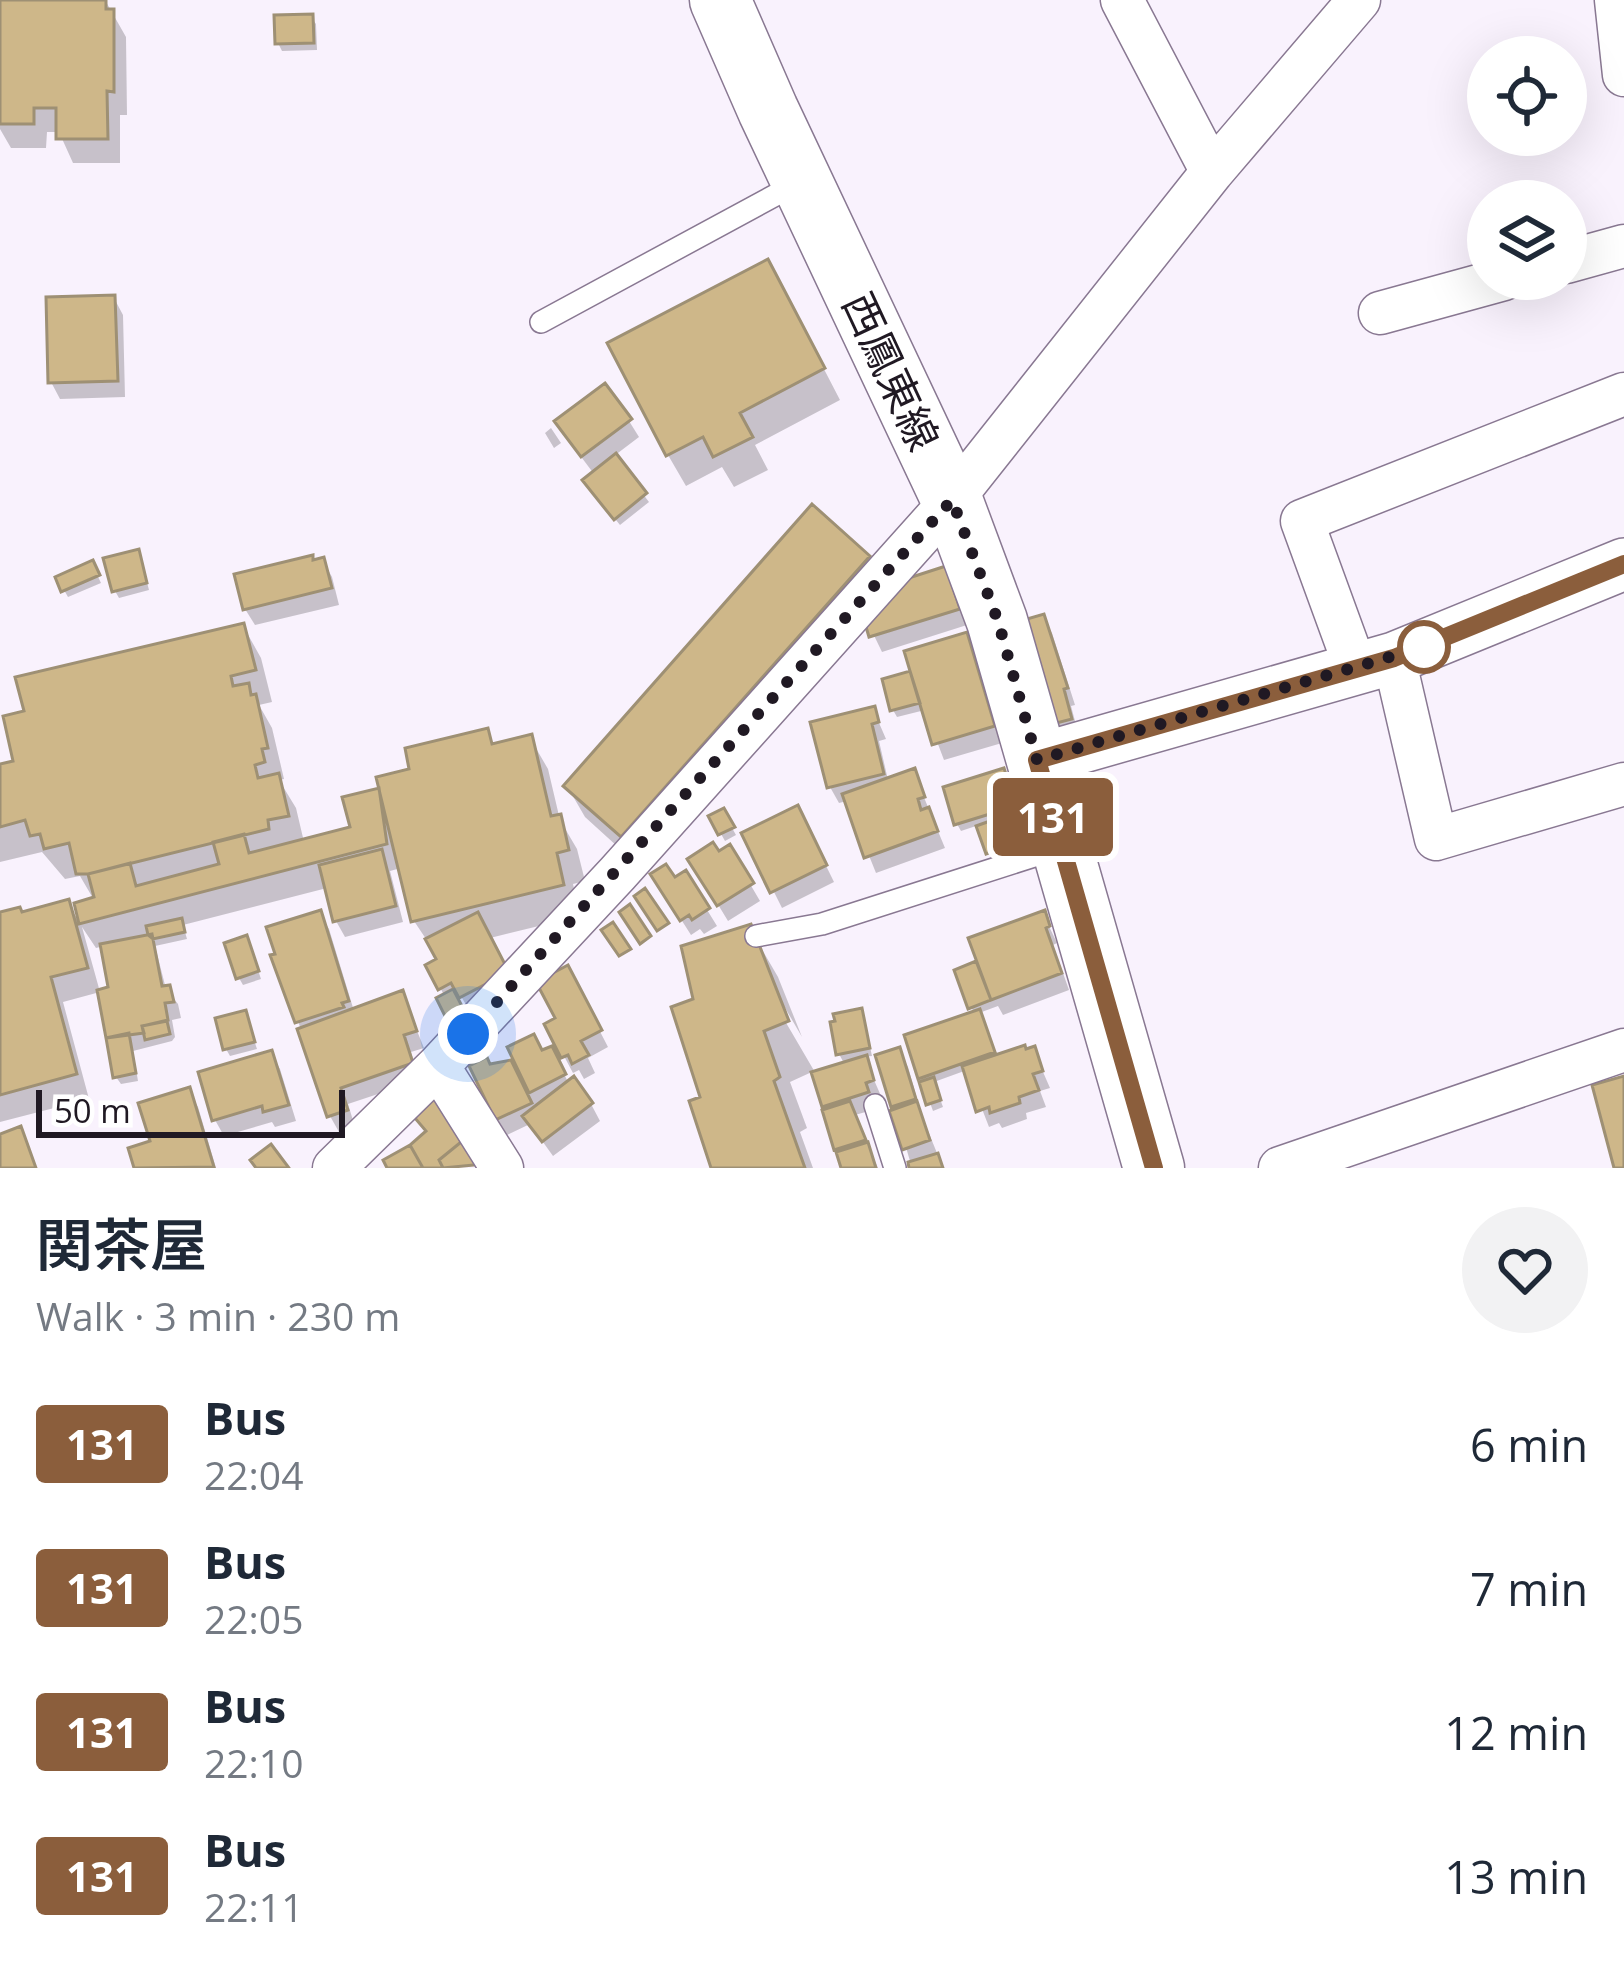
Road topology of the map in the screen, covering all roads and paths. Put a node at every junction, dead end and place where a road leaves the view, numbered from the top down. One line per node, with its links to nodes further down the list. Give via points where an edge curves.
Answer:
1 (720, 0): 7 (main road, 西鳳東線)
2 (1122, 0): 6 (street)
3 (1359, 0): 6 (street)
4 (1616, 0): 5 (street)
5 (1624, 76)
6 (1212, 172): 14 (street)
7 (802, 181): 12 (lane); 14 (main road, 西鳳東線)
8 (1624, 246): 9 (street)
9 (1587, 256)
10 (1467, 289): 11 (street)
11 (1380, 313)
12 (541, 322)
13 (1624, 394): 16 (street, via 1302,521)
14 (952, 500): 17 (main road, 西鳳東線, via 998,621); 22 (street)
15 (1624, 564): 16 (street)
16 (1375, 664): 17 (street); 18 (street, via 1436,838)
17 (1037, 760): 19 (main road, 西鳳東線)
18 (1624, 784)
19 (1062, 847): 20 (lane, via 822,925); 27 (main road, 西鳳東線)
20 (756, 936)
21 (1624, 1050): 28 (street)
22 (438, 1066): 24 (street); 25 (street)
23 (874, 1105): 26 (lane)
24 (334, 1168)
25 (502, 1168)
26 (895, 1168)
27 (1154, 1168)
28 (1280, 1168)

